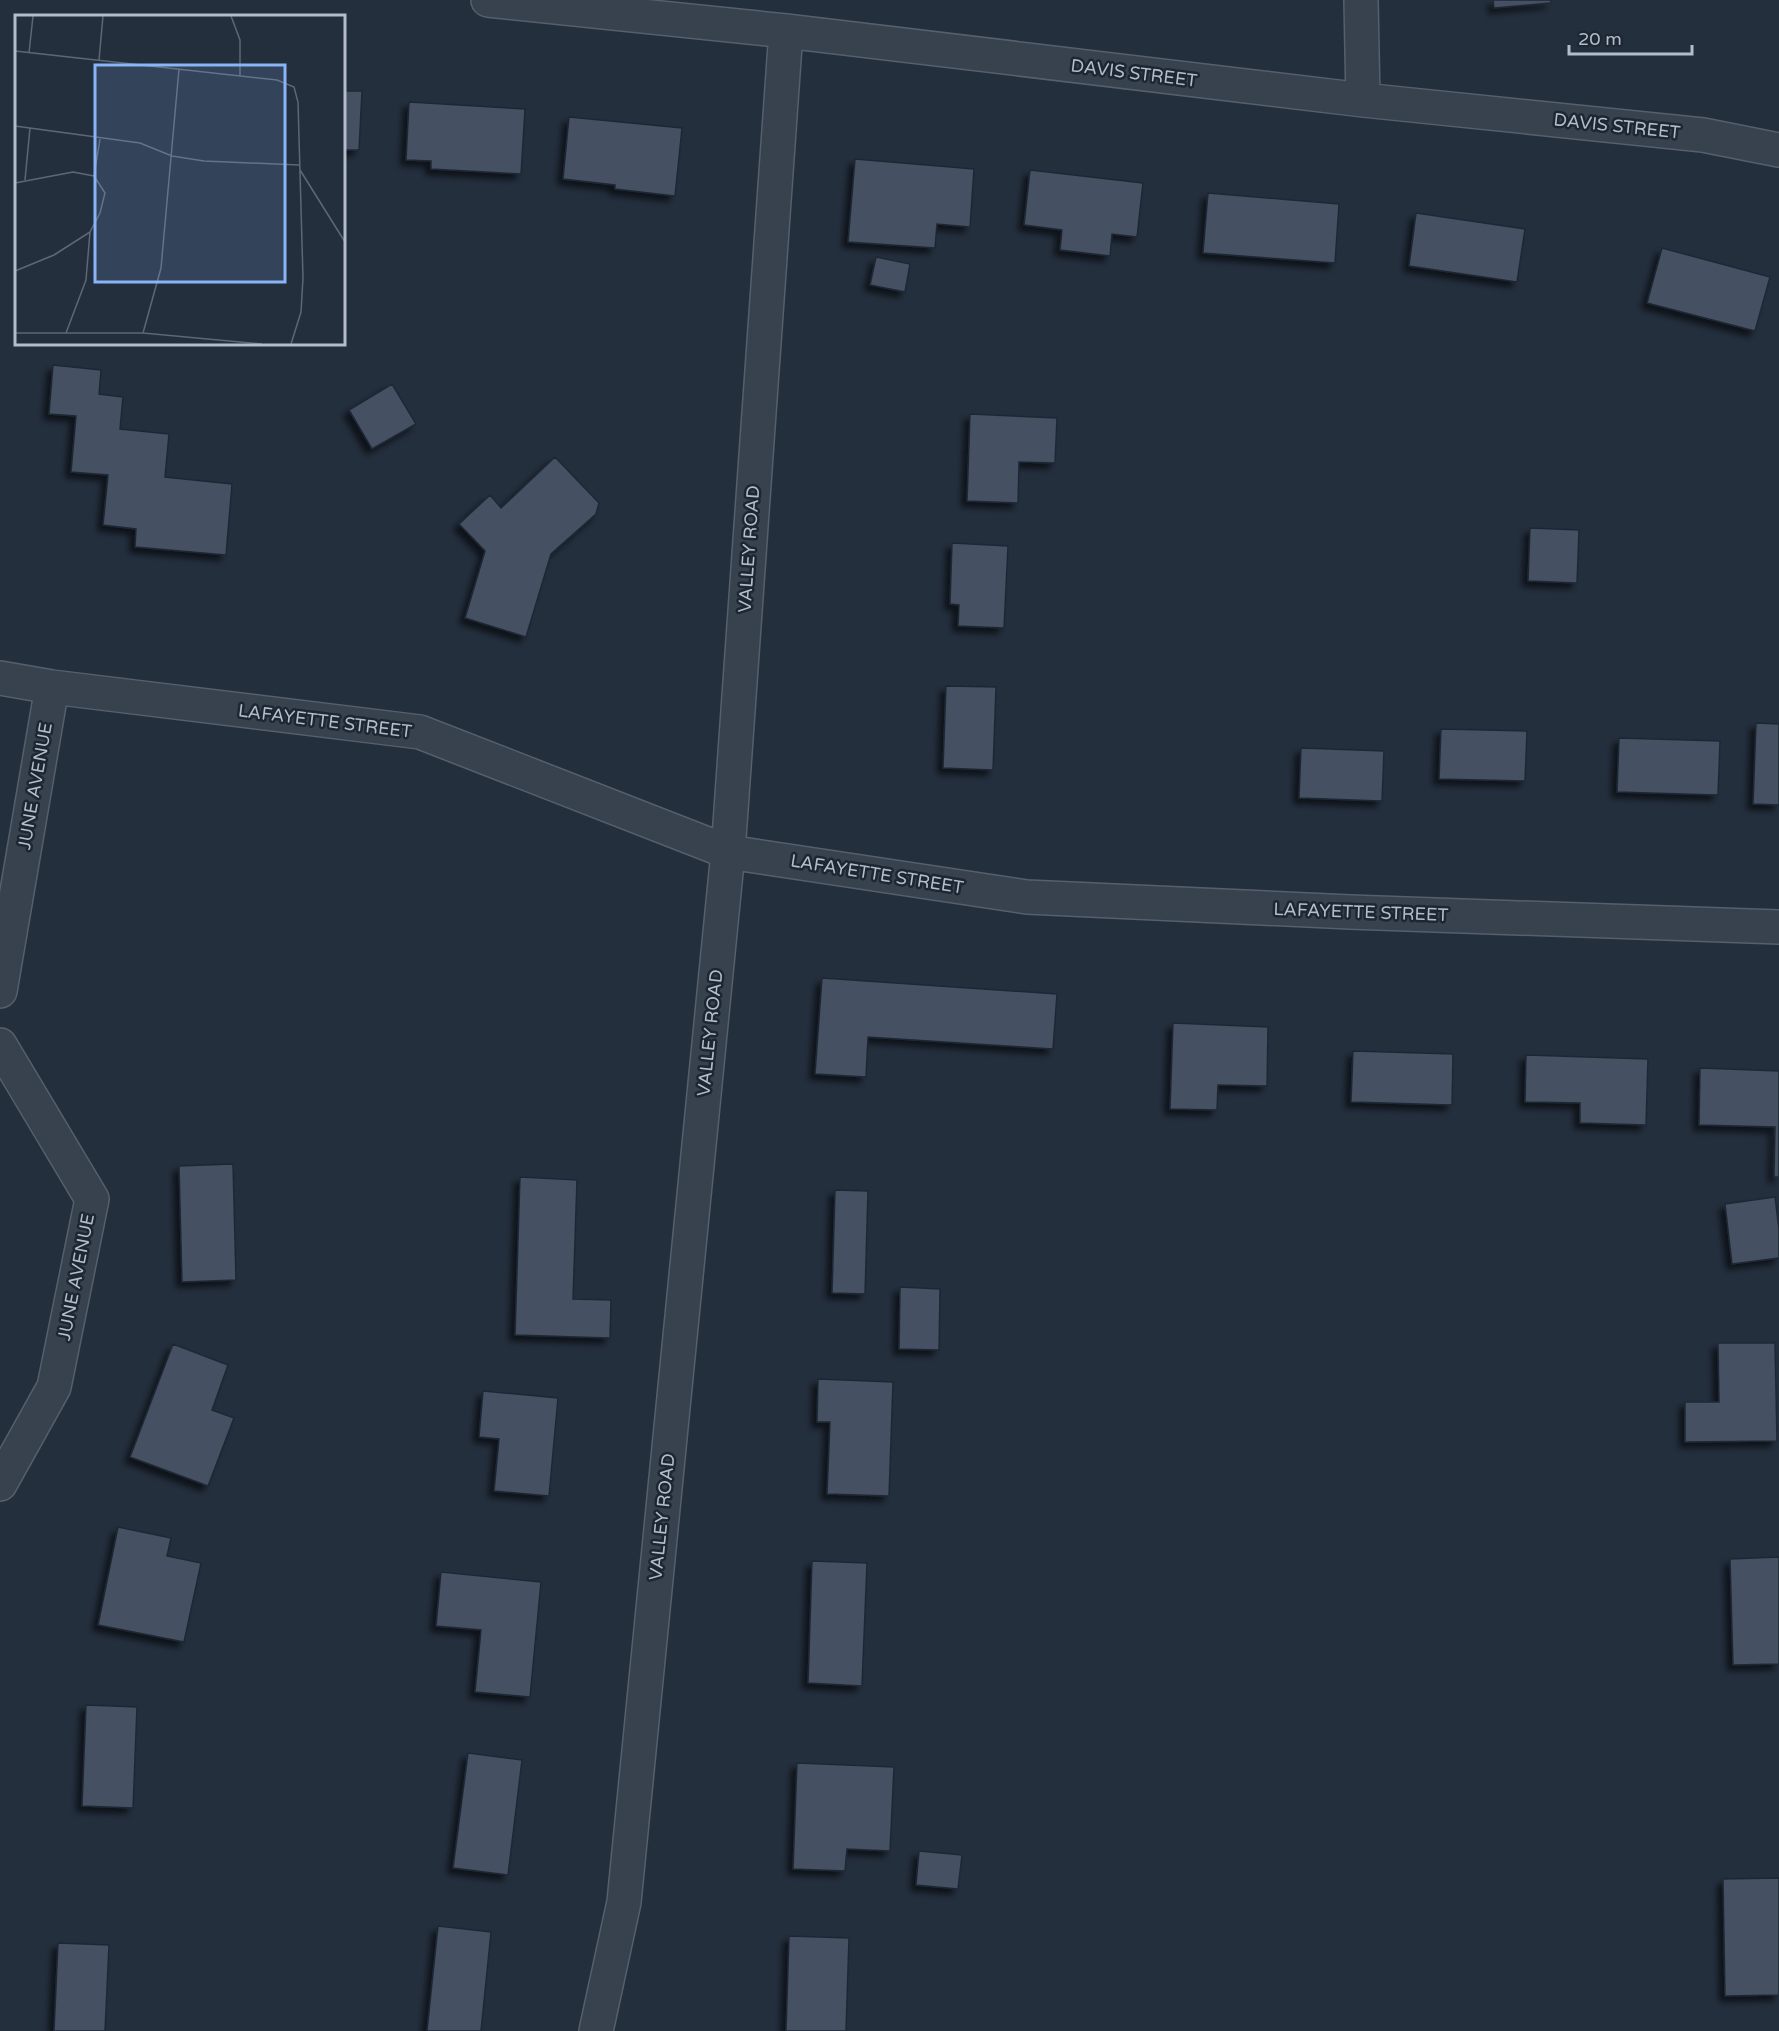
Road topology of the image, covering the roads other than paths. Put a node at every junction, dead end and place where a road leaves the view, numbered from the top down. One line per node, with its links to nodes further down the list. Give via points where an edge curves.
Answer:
1 (488, 0): 3 (street, DAVIS STREET)
2 (1361, 0): 4 (street)
3 (786, 31): 4 (street, DAVIS STREET); 8 (street, VALLEY ROAD)
4 (1363, 100): 5 (street, DAVIS STREET, via 1703,135)
5 (1779, 150)
6 (0, 678): 7 (street, LAFAYETTE STREET)
7 (52, 687): 8 (street, LAFAYETTE STREET, via 420,732); 10 (street, JUNE AVENUE)
8 (728, 852): 9 (street, LAFAYETTE STREET, via 1027,897); 13 (street, VALLEY ROAD, via 624,1902)
9 (1779, 927)
10 (0, 992)
11 (0, 1046): 12 (street, JUNE AVENUE, via 92,1199 54,1387)
12 (0, 1484)
13 (596, 2031)

